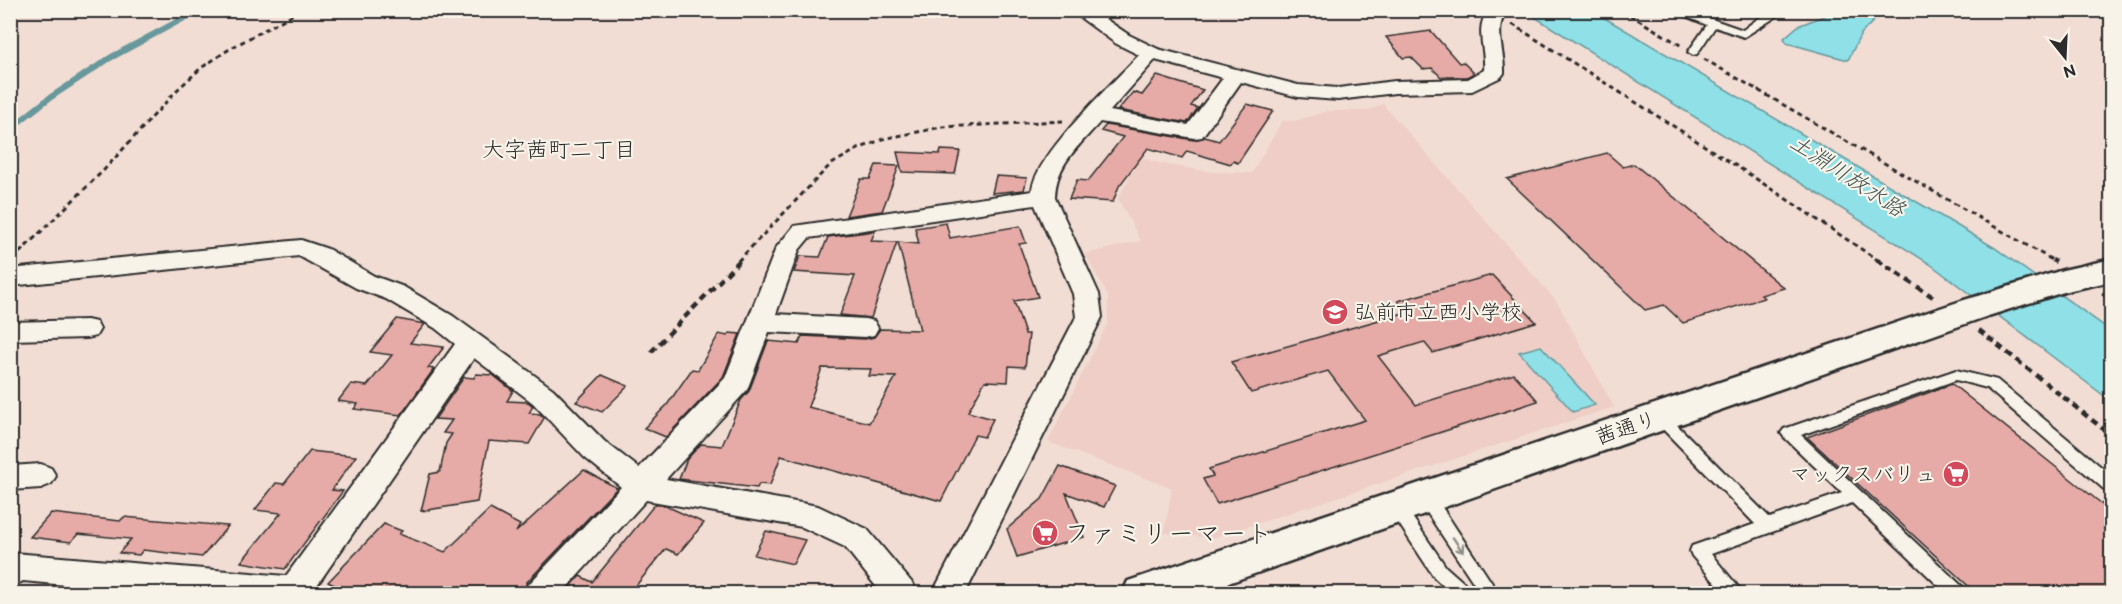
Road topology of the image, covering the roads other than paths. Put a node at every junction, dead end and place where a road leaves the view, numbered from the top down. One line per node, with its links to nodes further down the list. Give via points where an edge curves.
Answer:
1 (1079, 10): 7 (street)
2 (1675, 10): 5 (lane)
3 (1782, 10): 5 (lane, via 1744,34)
4 (1496, 12): 8 (street, via 1490,27 1494,73 1472,84 1316,94)
5 (1714, 22): 6 (lane)
6 (1693, 52)
7 (1151, 53): 8 (street); 9 (street)
8 (1236, 75): 9 (street, via 1194,132)
9 (1093, 117): 10 (street, via 1057,157 1044,180)
10 (1043, 196): 13 (street, via 802,231 788,248); 30 (street, via 1086,294 1089,317)
11 (2112, 270): 18 (street, 茜通り, via 1966,312)
12 (10, 278): 17 (street, via 301,248 365,282 395,293)
13 (760, 322): 14 (street); 22 (street, via 737,383)
14 (865, 328)
15 (87, 329): 16 (street)
16 (10, 331)
17 (471, 342): 22 (street, via 543,396 594,449); 27 (street)
18 (1660, 417): 24 (street, 茜通り); 25 (lane)
19 (41, 476): 20 (street)
20 (10, 478)
21 (2112, 486): 23 (lane, via 1992,384 1956,375 1789,433)
22 (641, 487): 28 (street); 29 (street, via 807,515 856,538)
23 (1855, 495): 25 (lane); 35 (lane)
24 (1411, 502): 31 (street, 茜通り); 32 (lane, via 1440,572); 33 (lane, one-way to 33)
25 (1768, 526): 34 (lane, via 1698,551)
26 (10, 574): 27 (street, via 14,567)
27 (295, 593)
28 (540, 594)
29 (902, 594)
30 (948, 594)
31 (1143, 594)
32 (1465, 594)
33 (1491, 594)
34 (1736, 594)
35 (1959, 594)

